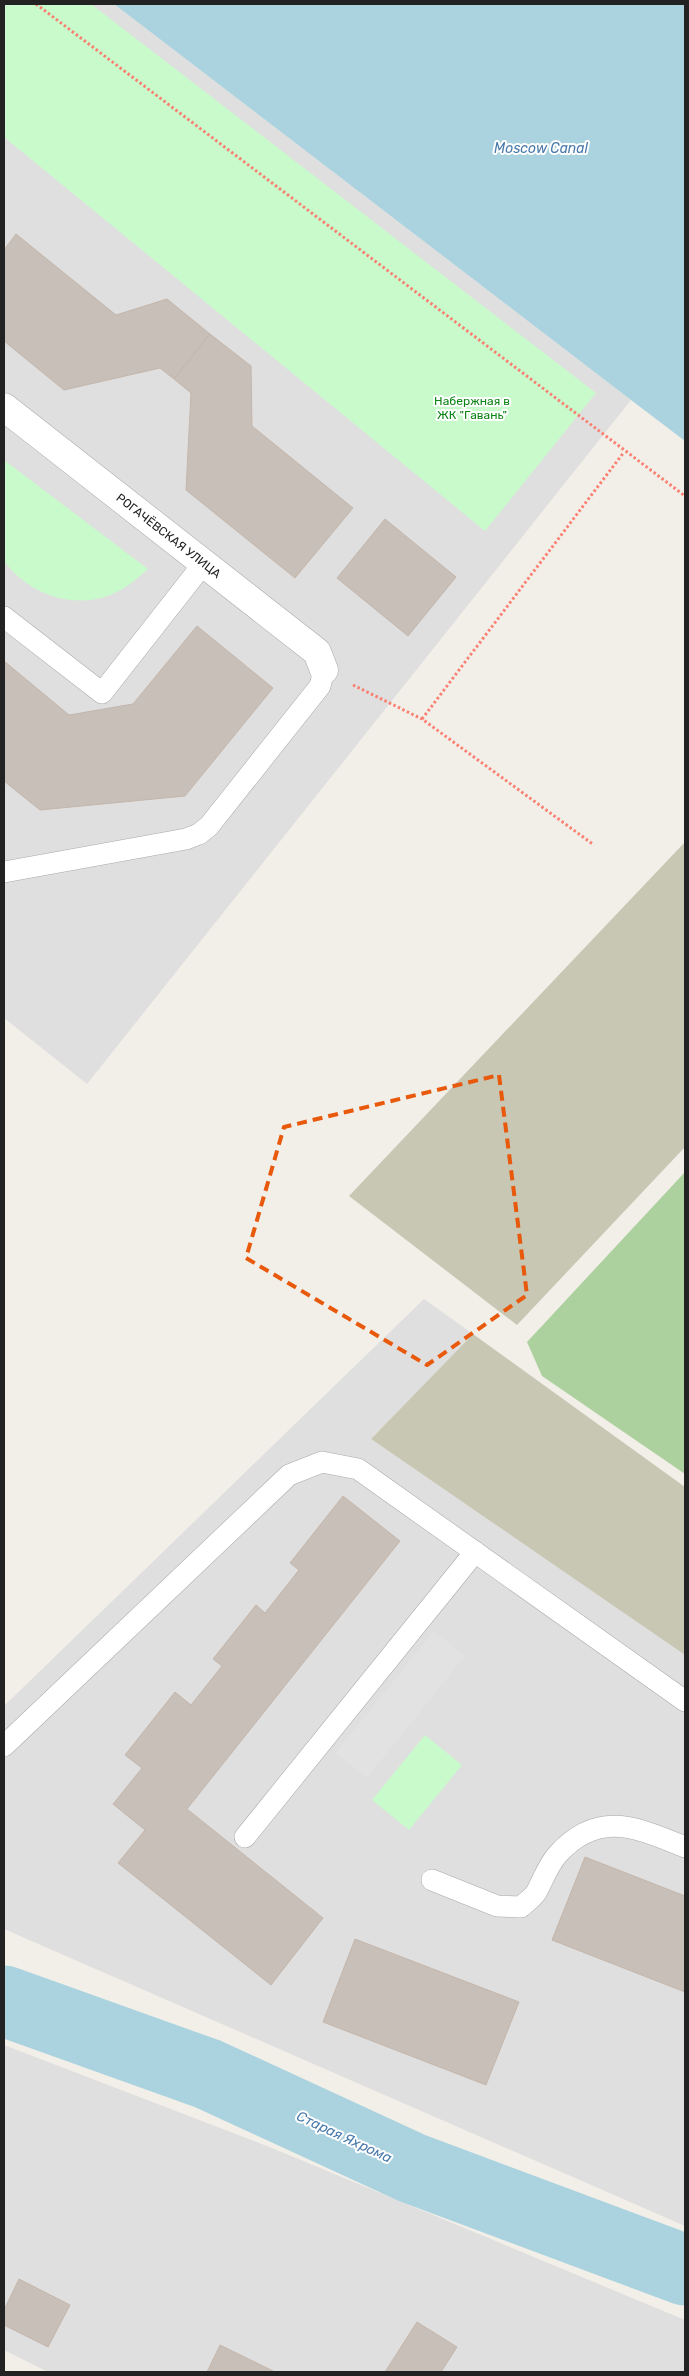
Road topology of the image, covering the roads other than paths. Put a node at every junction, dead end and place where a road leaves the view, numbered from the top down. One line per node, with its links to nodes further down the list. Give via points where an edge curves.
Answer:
1 (4, 409): 2 (street, РОГАЧЁВСКАЯ УЛИЦА)
2 (204, 563): 3 (lane, via 102,693); 4 (street, РОГАЧЁВСКАЯ УЛИЦА, via 317,652)
3 (4, 617)
4 (324, 670): 5 (lane, via 320,686 209,826 199,834)
5 (4, 872)
6 (475, 1552): 7 (lane); 8 (lane, via 358,1469 322,1462 289,1475); 9 (lane)
7 (685, 1701)
8 (4, 1746)
9 (245, 1837)
10 (685, 1847): 11 (lane, via 624,1826 601,1827 558,1853 536,1892 521,1907 497,1906)
11 (432, 1880)

